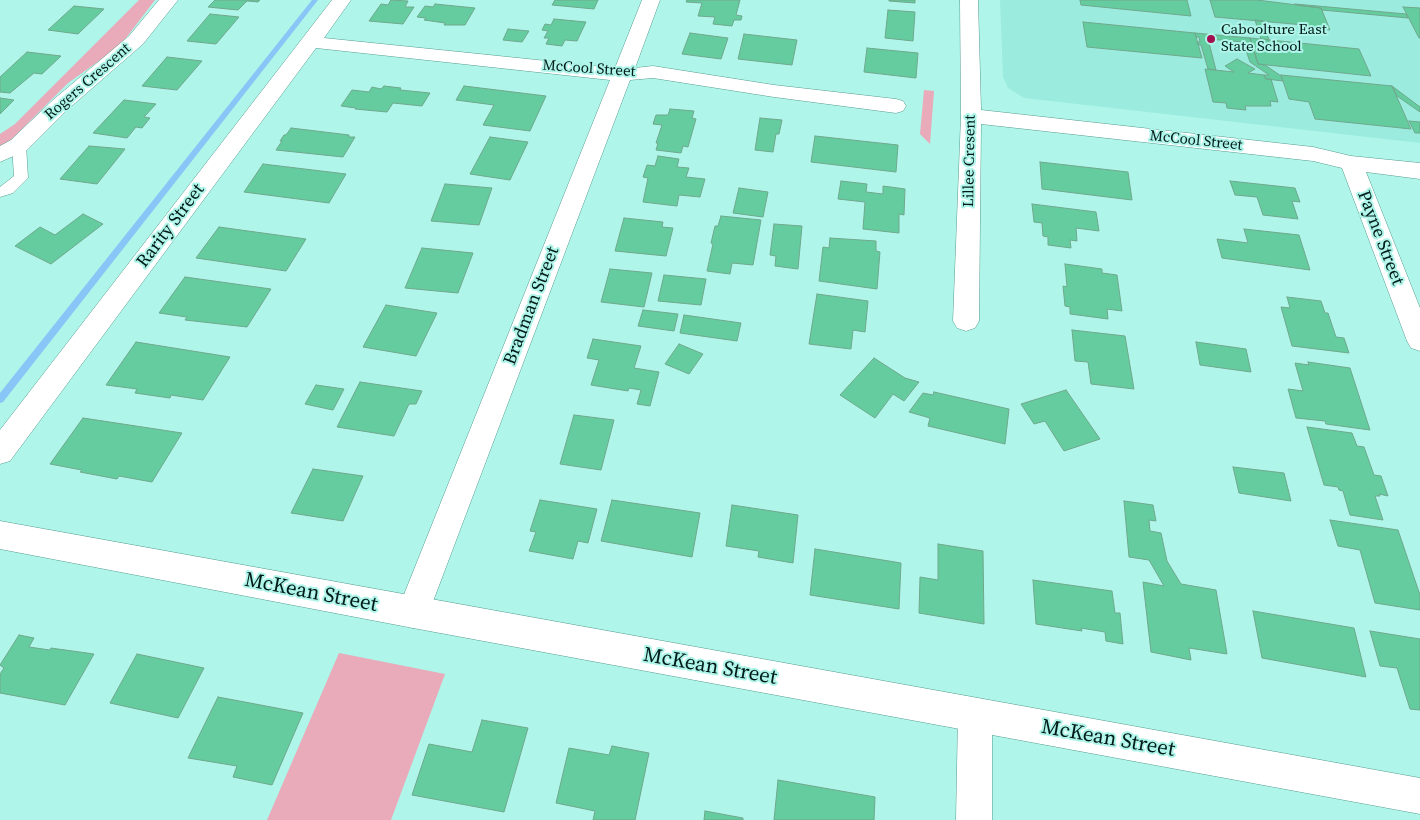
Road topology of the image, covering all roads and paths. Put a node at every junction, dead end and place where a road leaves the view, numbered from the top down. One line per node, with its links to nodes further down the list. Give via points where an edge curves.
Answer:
1 (169, 0): 9 (street, Rogers Crescent, via 136,40)
2 (342, 0): 5 (street, Rarity Street)
3 (651, 0): 6 (street, Bradman Street)
4 (969, 0): 8 (street, Lillee Cresent)
5 (310, 42): 6 (street, McCool Street); 16 (street, Rarity Street)
6 (622, 75): 7 (street, McCool Street, via 654,72); 18 (street, Bradman Street)
7 (896, 106)
8 (971, 116): 11 (street, McCool Street, via 1313,154); 14 (street, Lillee Cresent)
9 (19, 145): 10 (street, Rogers Crescent); 13 (lane, via 21,178)
10 (0, 154)
11 (1351, 163): 12 (street, McCool Street); 15 (street, Payne Street)
12 (1420, 171)
13 (0, 192)
14 (966, 321)
15 (1420, 342)
16 (0, 452)
17 (0, 534): 18 (street, McKean Street)
18 (413, 612): 19 (street, McKean Street)
19 (974, 715): 20 (street, McKean Street); 21 (street)
20 (1420, 796)
21 (974, 820)

